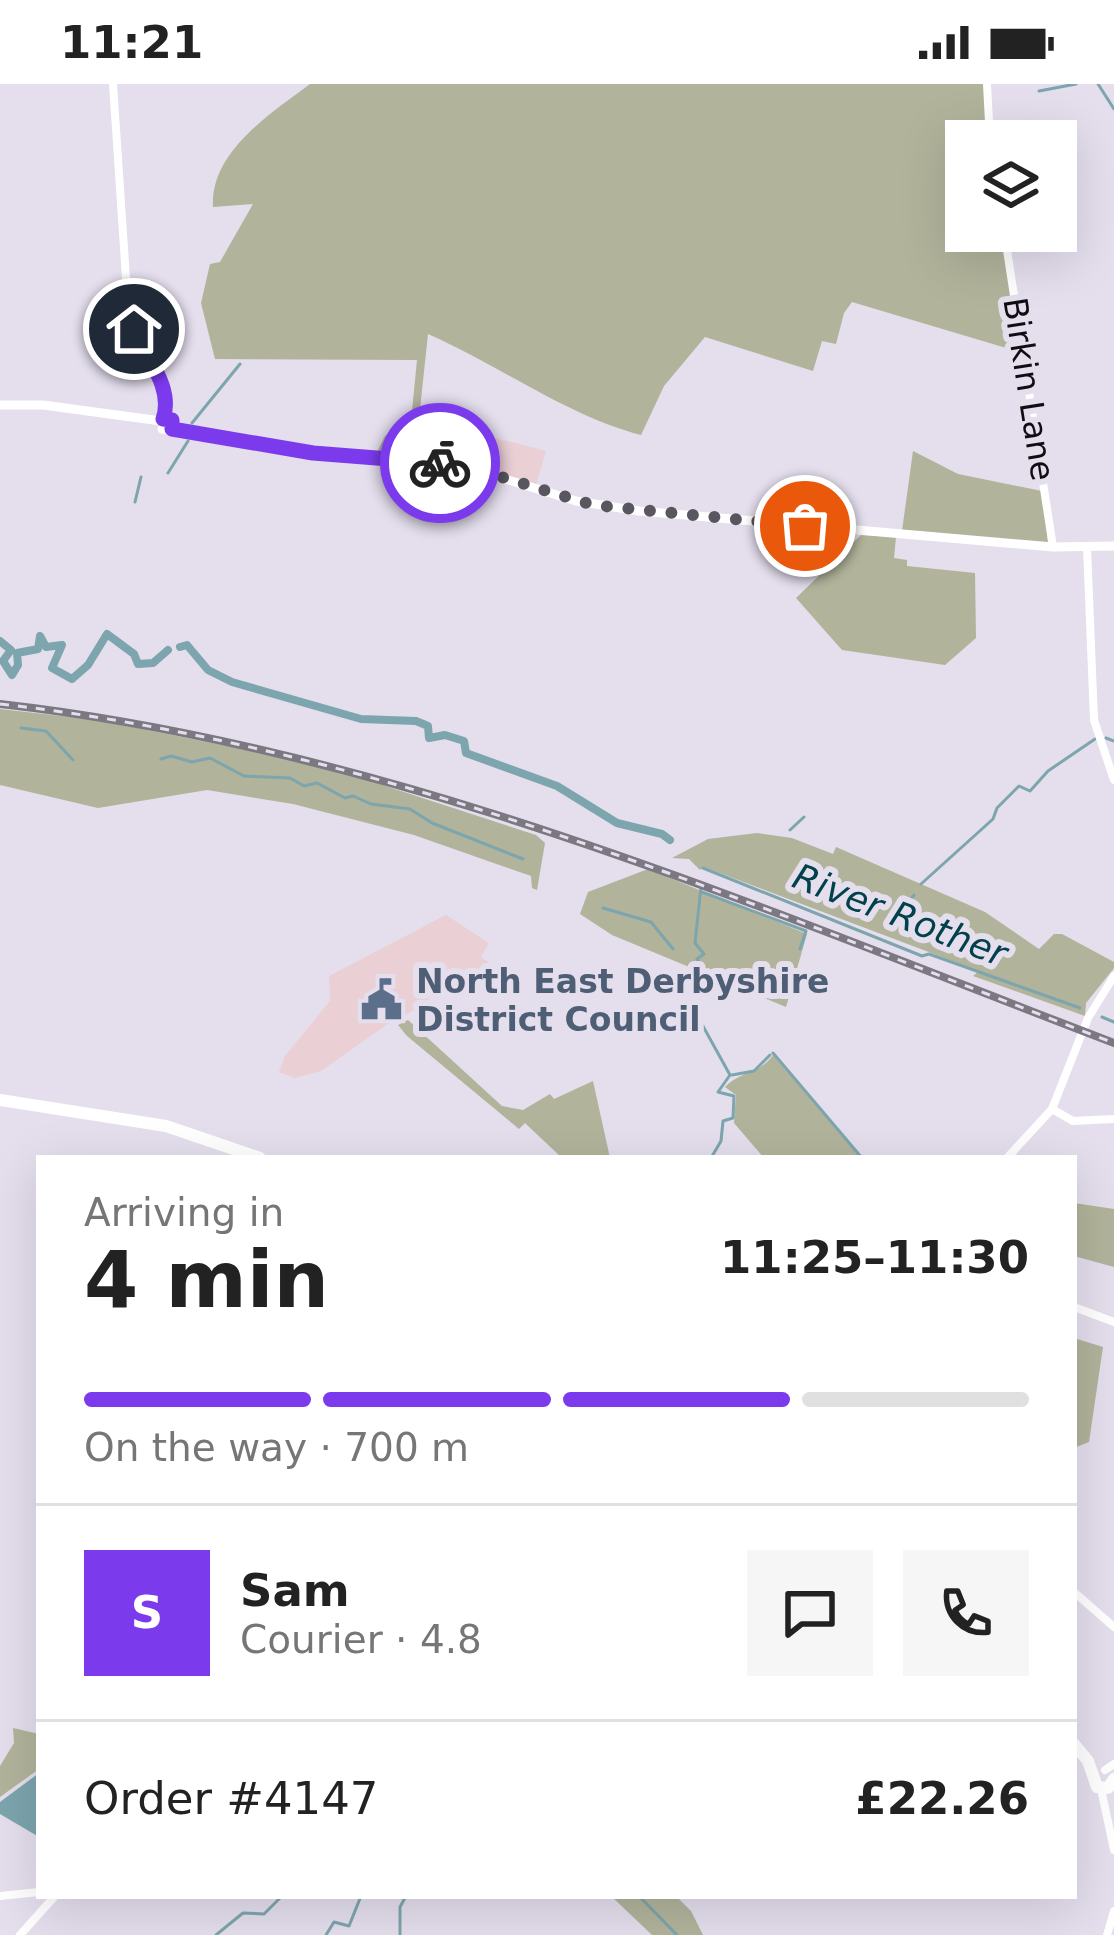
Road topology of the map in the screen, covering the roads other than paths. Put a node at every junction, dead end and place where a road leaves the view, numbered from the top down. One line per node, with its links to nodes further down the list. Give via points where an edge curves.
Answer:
1 (113, 84): 6 (street, via 128,308 162,385)
2 (987, 84): 3 (street)
3 (989, 120)
4 (1008, 252): 8 (street, Birkin Lane)
5 (0, 406): 6 (main road)
6 (165, 422): 8 (main road, via 313,453 458,464 593,505)
7 (1114, 546): 9 (main road)
8 (1053, 547): 9 (main road)
9 (1087, 547): 10 (street, via 1094,720)
10 (1114, 780)
11 (1114, 976): 13 (street)
12 (0, 1100): 15 (highway, via 166,1126)
13 (1052, 1109): 14 (street, via 1073,1121); 16 (street)
14 (1114, 1119)
15 (251, 1155)
16 (1010, 1155)
17 (1077, 1308): 18 (street)
18 (1114, 1322)
19 (1077, 1595): 20 (street)
20 (1114, 1627)
21 (1077, 1748): 22 (highway)
22 (1108, 1779): 23 (street)
23 (1114, 1850)
24 (0, 1896): 25 (street)
25 (36, 1896)
26 (45, 1899): 28 (street)
27 (1114, 1911): 29 (street)
28 (20, 1935)
29 (1107, 1935)

